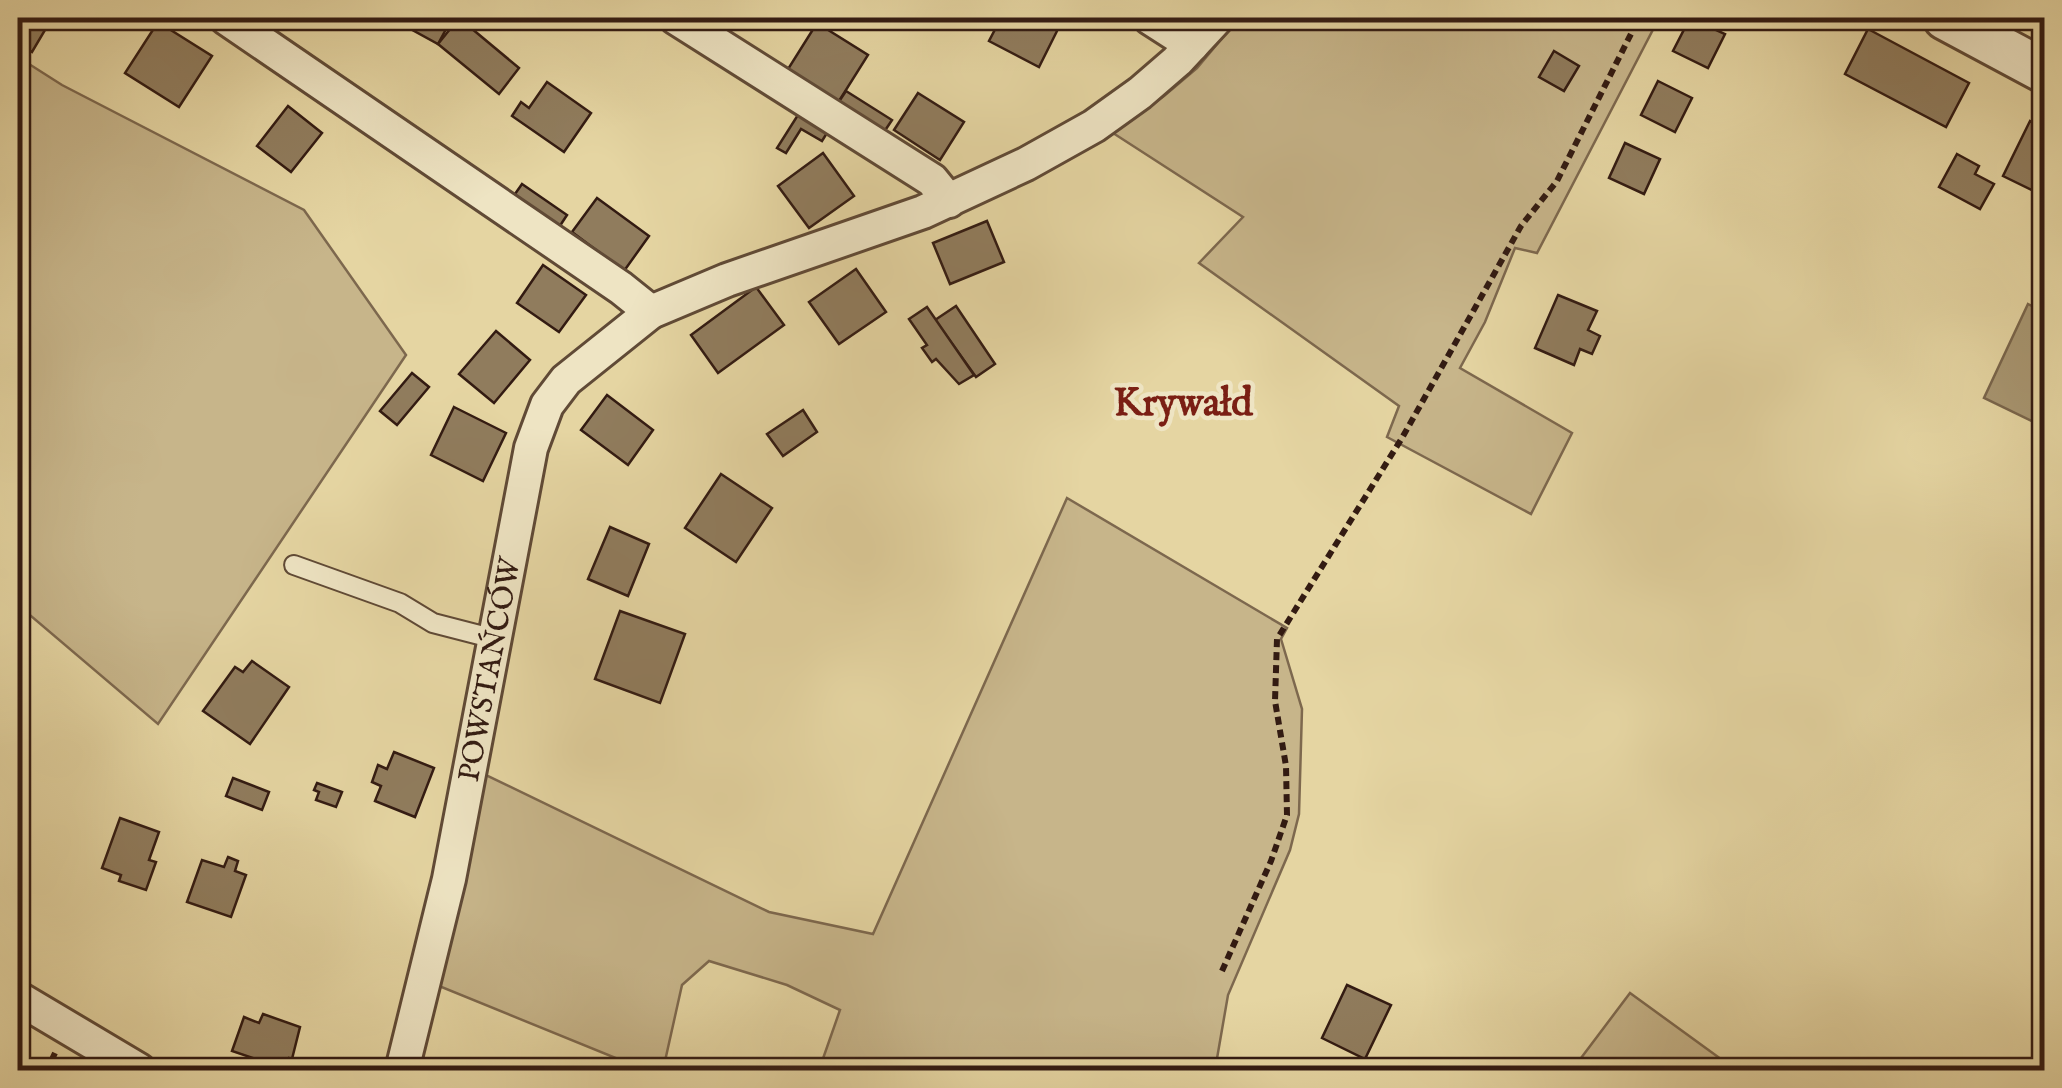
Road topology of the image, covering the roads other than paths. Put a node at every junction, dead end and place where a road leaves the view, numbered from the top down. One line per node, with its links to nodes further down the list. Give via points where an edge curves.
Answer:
1 (226, 18): 9 (street)
2 (676, 18): 8 (street, via 932,180)
3 (1150, 18): 6 (street)
4 (1217, 18): 6 (street, POWSTAŃCÓW)
5 (1945, 18): 7 (street)
6 (1192, 45): 8 (street, POWSTAŃCÓW, via 1094,126)
7 (2044, 71)
8 (949, 201): 9 (street, POWSTAŃCÓW)
9 (651, 312): 11 (street, POWSTAŃCÓW, via 566,380 542,416)
10 (294, 565): 11 (lane, via 400,603 433,623)
11 (496, 639): 14 (street, POWSTAŃCÓW, via 449,879)
12 (18, 998): 13 (street)
13 (139, 1070)
14 (402, 1070)

